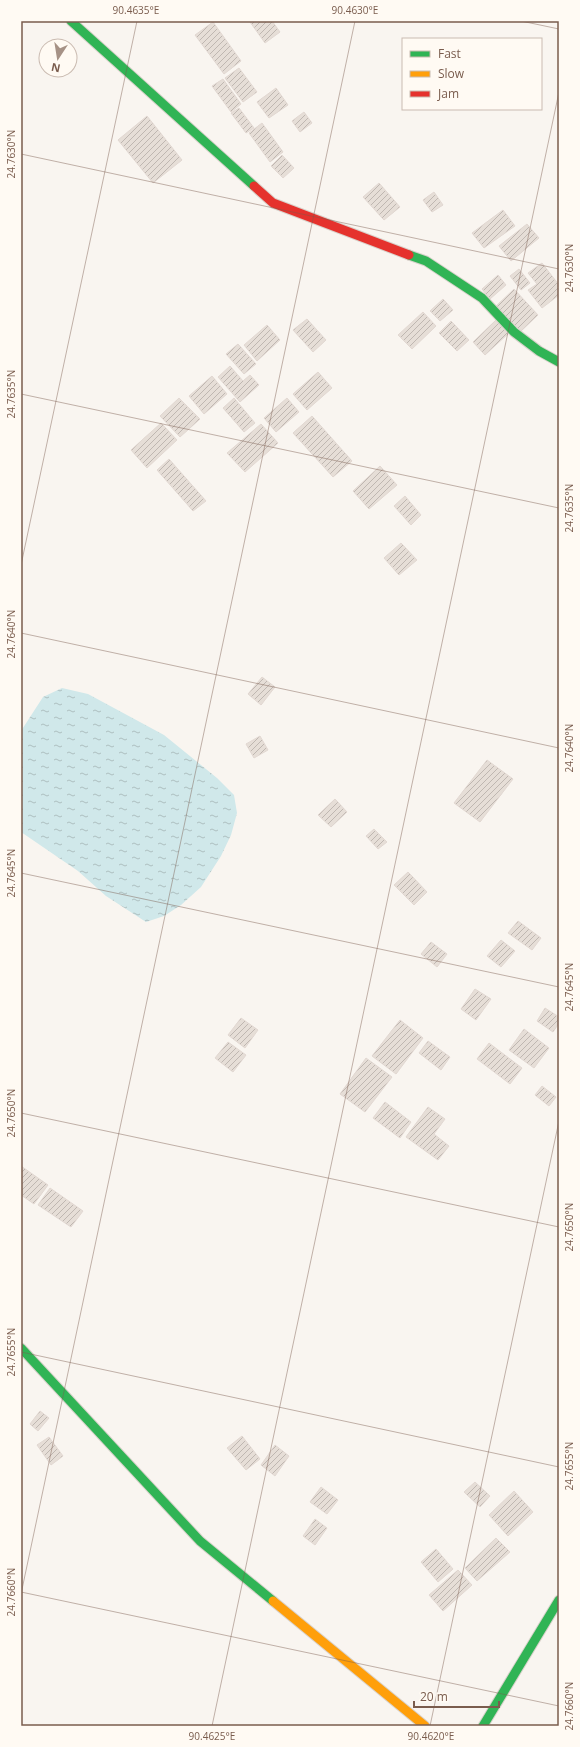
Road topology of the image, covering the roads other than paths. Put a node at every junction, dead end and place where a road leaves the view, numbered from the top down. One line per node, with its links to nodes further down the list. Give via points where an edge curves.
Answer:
1 (71, 21): 2 (street, via 273,203 426,262 482,298 514,332)
2 (559, 362)
3 (21, 1348): 5 (street, via 200,1541)
4 (559, 1600): 6 (street)
5 (425, 1726)
6 (483, 1726)

